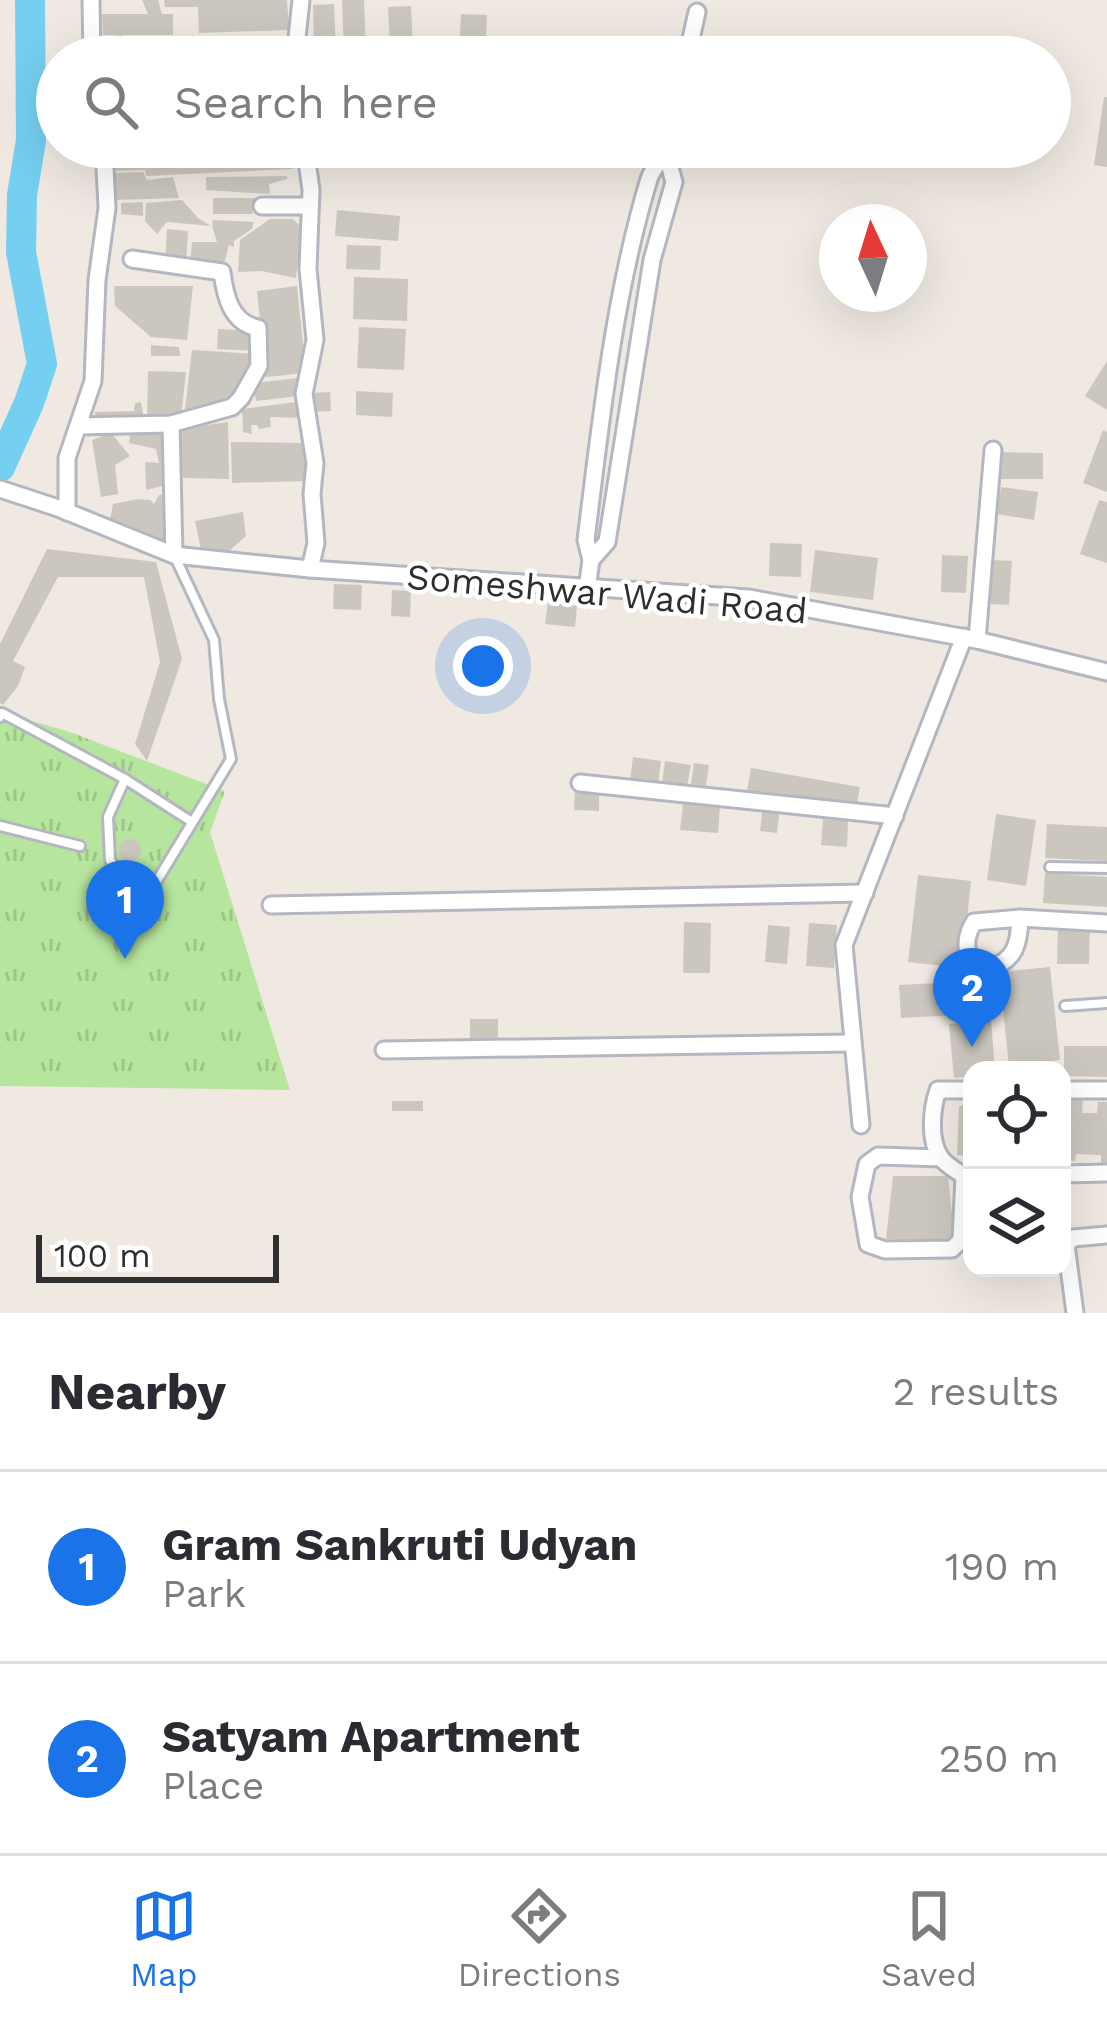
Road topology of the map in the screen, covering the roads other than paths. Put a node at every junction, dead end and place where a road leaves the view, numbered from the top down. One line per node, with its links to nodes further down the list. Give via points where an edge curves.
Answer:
1 (91, 0): 4 (street)
2 (302, 0): 5 (street)
3 (699, 4): 6 (street)
4 (92, 36)
5 (298, 36)
6 (692, 36)
7 (105, 168): 15 (street, via 93,381)
8 (307, 168): 12 (street)
9 (654, 168): 20 (street, via 603,403 586,540)
10 (671, 168): 20 (street, via 607,542)
11 (262, 206): 12 (street)
12 (310, 206): 21 (street)
13 (132, 259): 14 (street, via 222,272 230,307 258,328 260,366 241,398)
14 (171, 424): 15 (street); 19 (street)
15 (78, 426): 18 (street)
16 (993, 450): 23 (street)
17 (0, 489): 18 (street, Someshwar Wadi Road)
18 (63, 510): 19 (street, Someshwar Wadi Road)
19 (174, 555): 21 (street, Someshwar Wadi Road); 29 (lane, via 214,640 231,759)
20 (591, 560): 22 (street)
21 (310, 569): 22 (street, Someshwar Wadi Road)
22 (587, 589): 23 (street, Someshwar Wadi Road, via 749,598)
23 (971, 639): 24 (street, Someshwar Wadi Road); 28 (street)
24 (1107, 671)
25 (0, 717): 26 (lane)
26 (125, 779): 29 (lane); 29 (lane, via 108,817 110,860 141,907)
27 (580, 783): 28 (street)
28 (895, 817): 34 (street)
29 (193, 822)
30 (0, 826): 31 (lane)
31 (80, 846)
32 (1050, 868): 33 (lane)
33 (1107, 868)
34 (865, 893): 35 (street); 40 (street, via 844,945)
35 (271, 905)
36 (1020, 918): 37 (street)
37 (1107, 923)
38 (1107, 1004): 39 (lane)
39 (1065, 1006)
40 (853, 1043): 41 (street); 45 (street)
41 (384, 1050)
42 (963, 1090): 46 (street, via 938,1090)
43 (1071, 1090): 44 (street)
44 (1107, 1090)
45 (861, 1125)
46 (941, 1158): 47 (street); 50 (street, via 878,1156 867,1164 860,1197 868,1244 952,1249)
47 (963, 1173)
48 (1107, 1173): 49 (street)
49 (1071, 1174)
50 (963, 1222)
51 (1107, 1235): 52 (street, via 1066,1245)
52 (1075, 1313)

